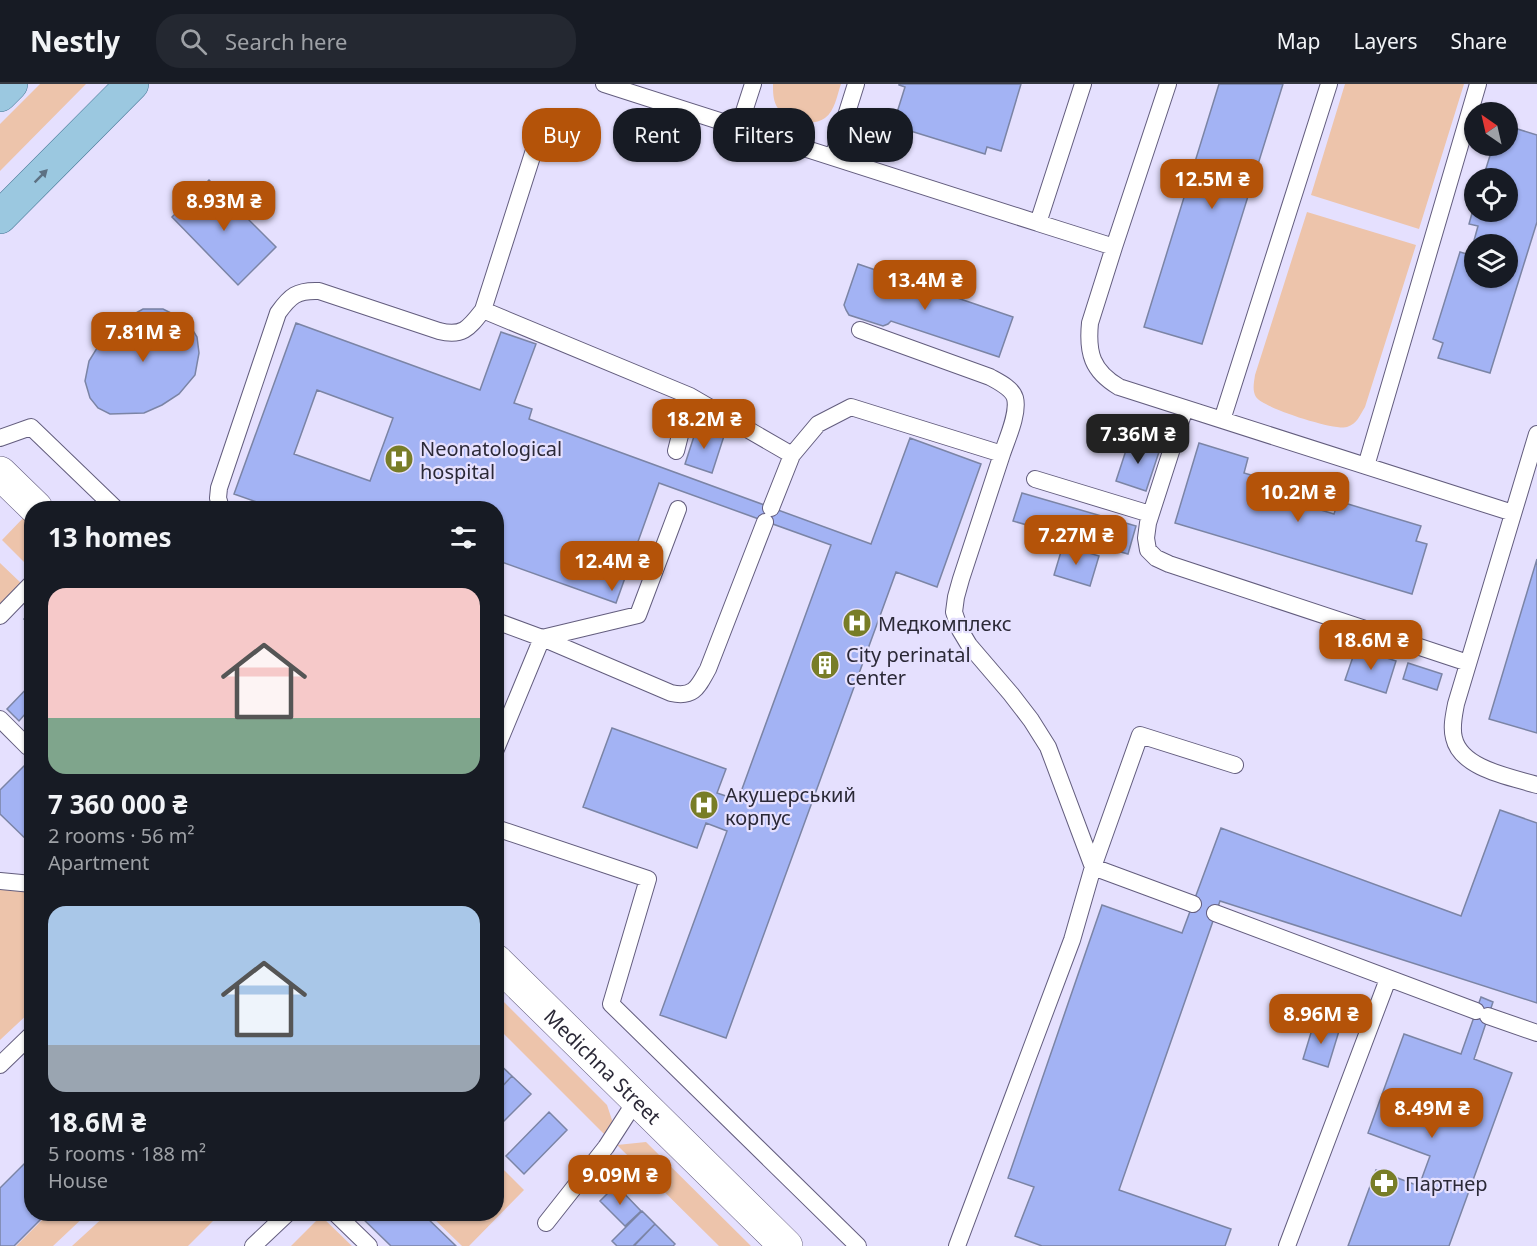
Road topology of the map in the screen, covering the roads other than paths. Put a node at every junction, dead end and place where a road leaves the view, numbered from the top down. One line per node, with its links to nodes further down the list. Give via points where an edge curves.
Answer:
1 (10, 84): 10 (main road)
2 (132, 84): 16 (main road, one-way to 2)
3 (603, 84): 13 (lane)
4 (753, 84): 11 (lane)
5 (856, 84): 12 (lane)
6 (1083, 84): 17 (lane)
7 (1168, 84): 18 (lane)
8 (1329, 84): 23 (lane)
9 (1479, 84): 29 (lane)
10 (0, 95)
11 (745, 108)
12 (848, 108)
13 (713, 119)
14 (530, 162): 19 (lane)
15 (849, 162): 17 (lane)
16 (0, 217)
17 (1038, 223): 18 (lane)
18 (1114, 247): 22 (lane, via 1090,323 1089,346 1094,363 1119,387)
19 (483, 310): 21 (lane); 34 (lane, via 463,331 449,333 319,291 296,293 278,313 219,488)
20 (860, 330): 28 (lane, via 1006,386 1015,398 1015,413)
21 (690, 396): 26 (lane); 27 (lane)
22 (1185, 408): 23 (lane); 37 (lane)
23 (1222, 420): 29 (lane)
24 (1537, 434): 36 (lane)
25 (0, 438): 33 (lane, via 32,427)
26 (676, 451)
27 (792, 454): 28 (lane, via 818,424 851,407); 41 (lane, via 708,669 689,694 671,693)
28 (1002, 454): 49 (lane, via 954,612 969,645 1011,694 1048,747)
29 (1365, 466): 36 (lane)
30 (0, 473): 32 (street)
31 (1035, 479): 37 (lane)
32 (29, 501)
33 (108, 501)
34 (219, 501)
35 (678, 510): 41 (lane, via 638,615)
36 (1513, 513): 42 (lane)
37 (1150, 514): 42 (lane, via 1148,550 1168,564)
38 (24, 591): 39 (lane)
39 (0, 616)
40 (504, 624): 41 (lane)
41 (542, 638): 43 (lane)
42 (1468, 663): 47 (lane, via 1454,717 1453,734 1459,750 1482,767)
43 (504, 714)
44 (0, 719): 45 (lane)
45 (24, 743)
46 (1235, 765): 49 (lane, via 1140,735)
47 (1537, 786)
48 (504, 831): 66 (lane, via 648,879 610,1004)
49 (1093, 867): 52 (lane); 67 (lane, via 1072,940)
50 (0, 881): 51 (lane)
51 (24, 883)
52 (1193, 904)
53 (1215, 913): 55 (lane)
54 (504, 969): 59 (street, Medichna Street)
55 (1388, 979): 56 (lane); 68 (lane)
56 (1537, 1034)
57 (24, 1042): 58 (lane)
58 (0, 1065)
59 (637, 1099): 62 (lane, via 606,1147); 65 (street, Medichna Street)
60 (279, 1221): 63 (lane)
61 (343, 1221): 64 (lane)
62 (546, 1223)
63 (253, 1246)
64 (369, 1246)
65 (786, 1246)
66 (858, 1246)
67 (957, 1246)
68 (1287, 1246)

